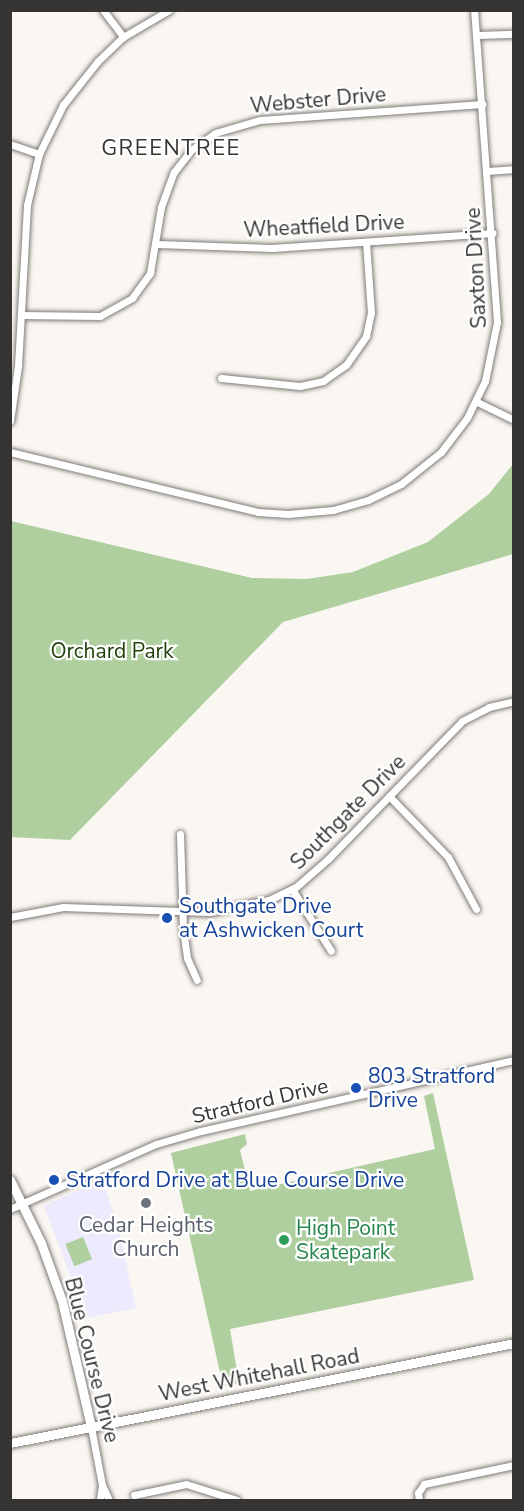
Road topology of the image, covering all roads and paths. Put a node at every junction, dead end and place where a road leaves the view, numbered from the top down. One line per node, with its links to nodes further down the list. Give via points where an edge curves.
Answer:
1 (104, 10): 6 (street)
2 (169, 10): 6 (street)
3 (474, 10): 5 (street, Saxton Drive)
4 (513, 34): 5 (street)
5 (478, 35): 7 (street, Saxton Drive)
6 (123, 37): 9 (street, via 79,82)
7 (482, 104): 11 (street, Saxton Drive); 14 (street, Webster Drive, via 260,120 215,133 191,150 174,172 160,207)
8 (10, 144): 9 (street)
9 (39, 154): 15 (street, via 27,205)
10 (513, 170): 11 (street)
11 (487, 171): 12 (street, Saxton Drive)
12 (492, 233): 13 (street, Wheatfield Drive); 17 (street, Saxton Drive, via 495,342)
13 (366, 242): 14 (street, Wheatfield Drive, via 272,248); 16 (street, via 371,313 366,336 346,365 323,381 300,386)
14 (157, 244): 15 (street, Webster Drive, via 150,273 141,287 112,312 87,318)
15 (21, 315): 19 (street)
16 (221, 378)
17 (477, 402): 18 (street); 20 (street, Saxton Drive, via 441,452 401,484 347,507 310,513 258,512)
18 (513, 420)
19 (10, 422)
20 (10, 452)
21 (513, 701): 22 (street, Southgate Drive, via 489,707 462,721)
22 (389, 796): 24 (street, Southgate Drive); 25 (street, via 448,857)
23 (180, 834): 26 (street)
24 (294, 888): 26 (street, Southgate Drive, via 252,905); 28 (street)
25 (476, 909)
26 (182, 912): 27 (street, Southgate Drive, via 63,907); 29 (street, via 185,949)
27 (10, 917)
28 (331, 951)
29 (197, 980)
30 (513, 1060): 32 (street, Stratford Drive, via 156,1144)
31 (10, 1180): 32 (main road, Blue Course Drive)
32 (22, 1203): 33 (street, Stratford Drive); 35 (main road, Blue Course Drive, via 68,1321)
33 (10, 1209)
34 (513, 1343): 35 (main road, West Whitehall Road)
35 (91, 1426): 36 (main road, West Whitehall Road); 38 (street, Blue Course Drive)
36 (10, 1443)
37 (513, 1465): 43 (street, via 424,1484 418,1493)
38 (102, 1485): 40 (street, Blue Course Drive); 41 (street, Blue Course Drive)
39 (134, 1495): 42 (street, via 186,1484)
40 (100, 1500)
41 (109, 1500)
42 (237, 1500)
43 (419, 1500)

